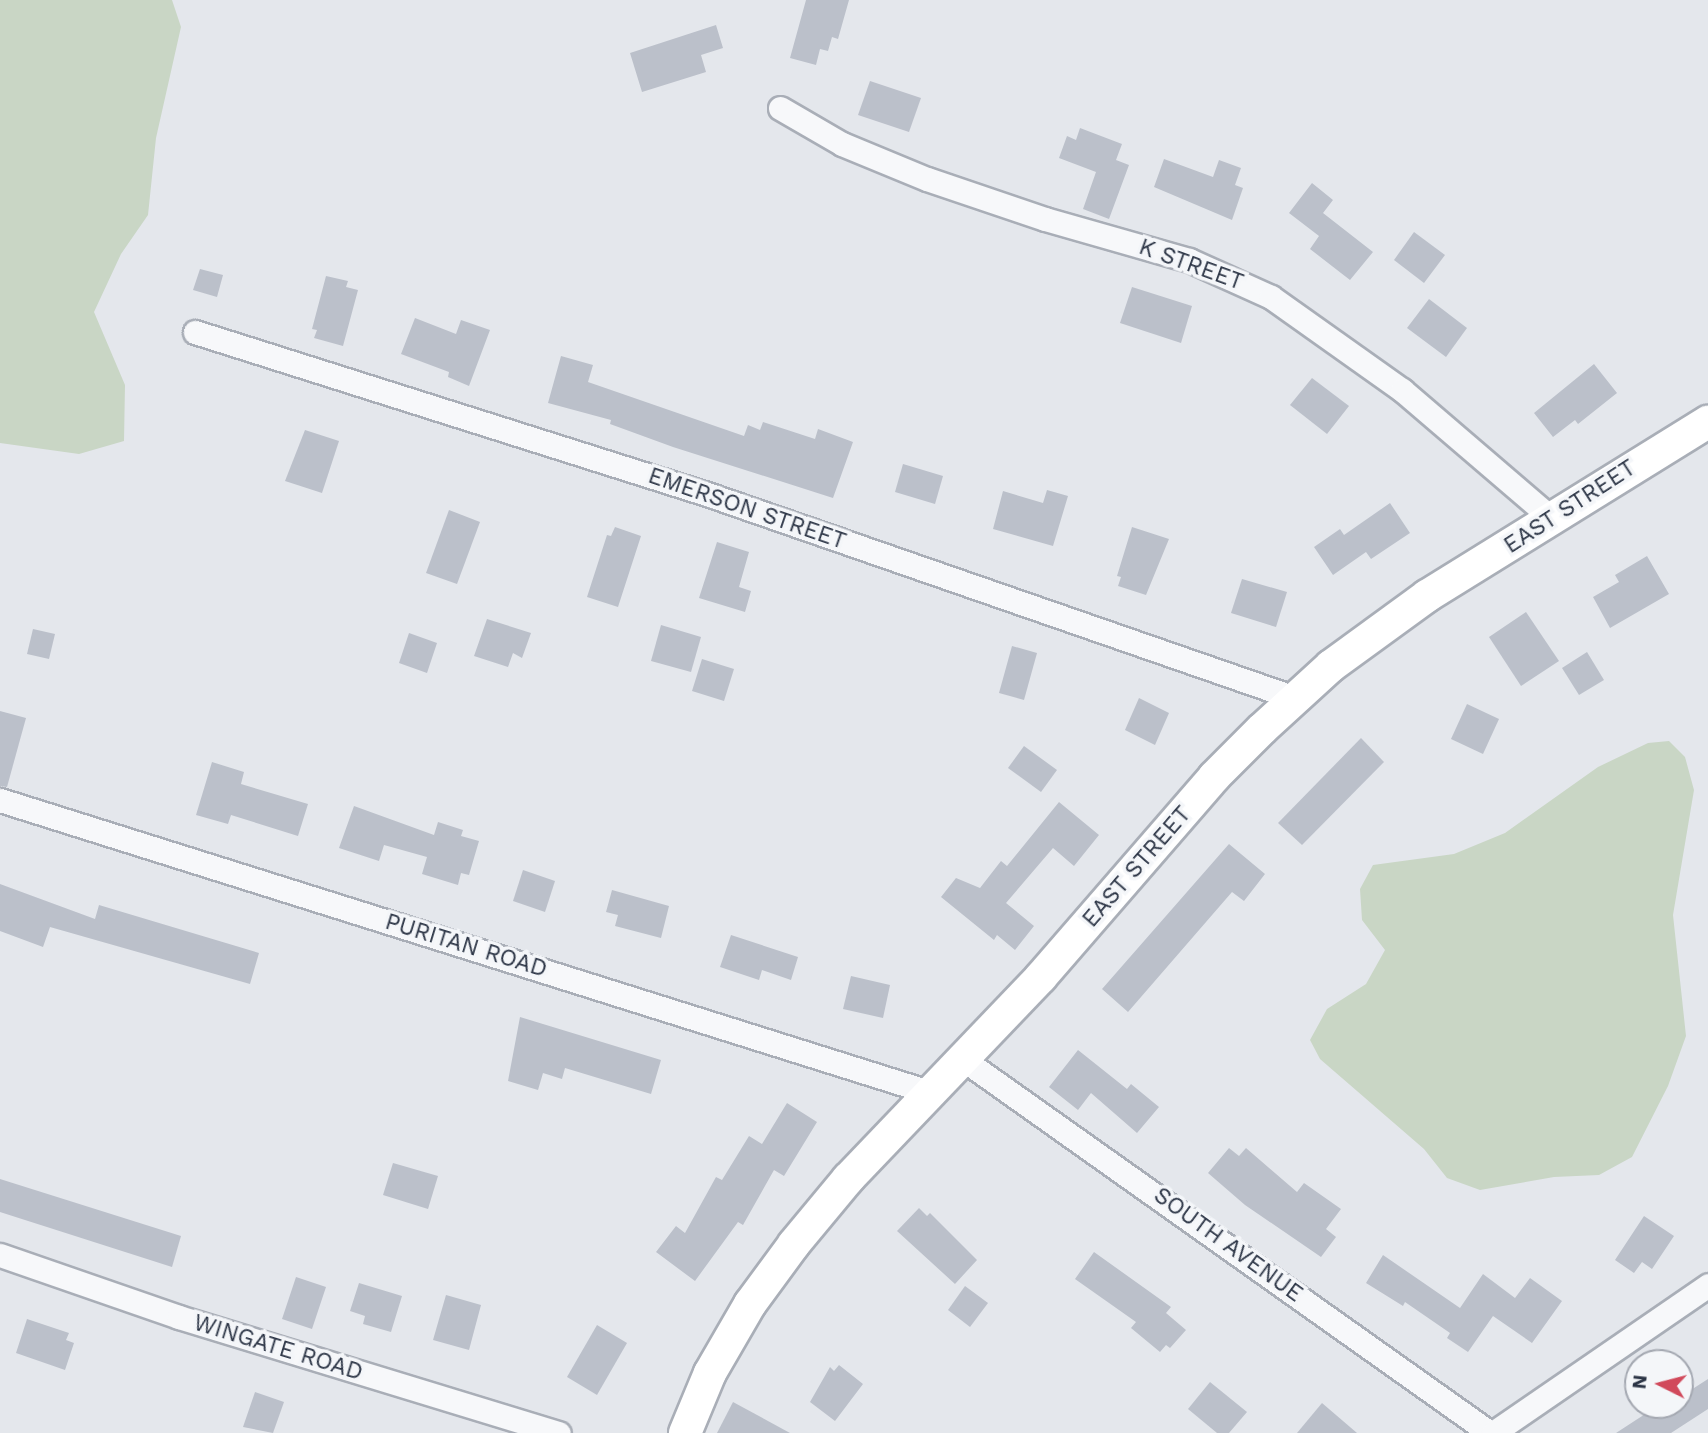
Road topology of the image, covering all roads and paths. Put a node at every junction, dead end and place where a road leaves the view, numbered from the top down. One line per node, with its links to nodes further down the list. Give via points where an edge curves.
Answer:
1 (780, 108): 4 (street, K STREET, via 842,144 927,179 1189,260 1271,297 1402,390)
2 (195, 332): 5 (street, EMERSON STREET, via 707,494)
3 (1708, 422): 4 (street, EAST STREET)
4 (1550, 516): 5 (street, EAST STREET, via 1427,596)
5 (1295, 698): 7 (street, EAST STREET, via 1214,777)
6 (0, 800): 8 (street, PURITAN ROAD)
7 (964, 1060): 8 (street, EAST STREET); 13 (street, SOUTH AVENUE)
8 (932, 1093): 12 (street, EAST STREET, via 848,1179 750,1304 710,1373)
9 (0, 1255): 11 (street, WINGATE ROAD, via 179,1317)
10 (1708, 1285): 13 (street)
11 (559, 1433)
12 (685, 1433)
13 (1491, 1433)

